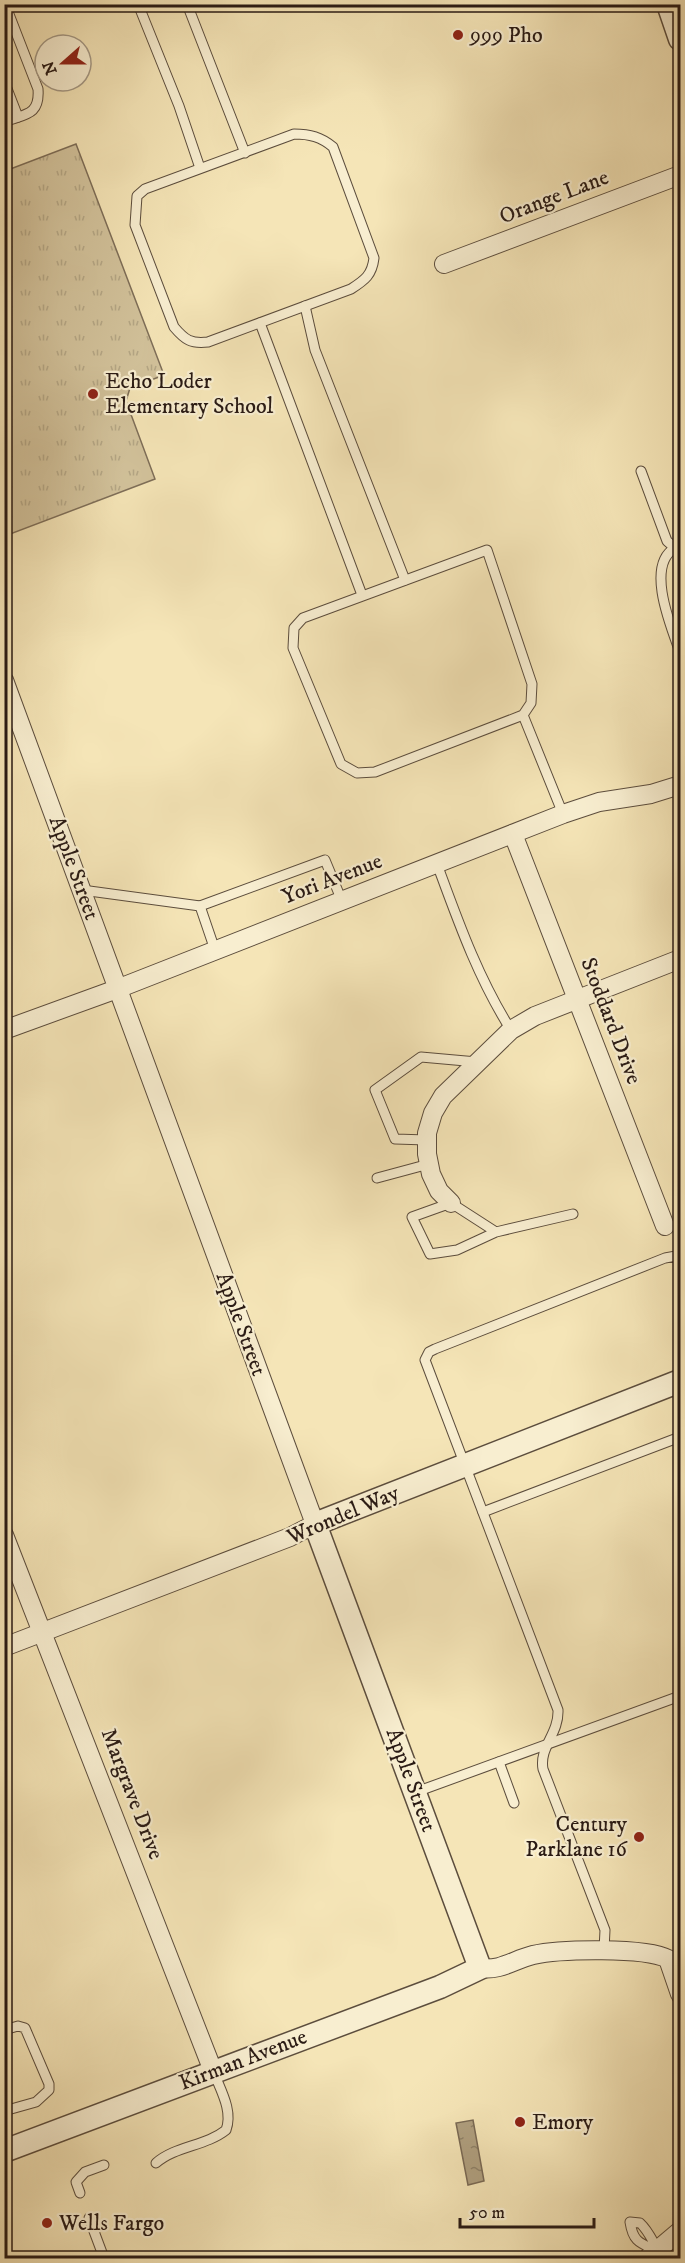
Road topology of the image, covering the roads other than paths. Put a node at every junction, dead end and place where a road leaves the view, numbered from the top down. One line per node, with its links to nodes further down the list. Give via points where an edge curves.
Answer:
1 (5, 4): 7 (lane, via 38,89 35,109)
2 (138, 4): 10 (lane)
3 (187, 4): 9 (lane)
4 (668, 4): 5 (street)
5 (681, 39)
6 (4, 81): 7 (lane)
7 (18, 117): 8 (lane)
8 (4, 122)
9 (245, 153): 10 (lane); 13 (lane, via 294,134 323,138 333,147 374,258 372,270 366,280 351,289)
10 (200, 168): 14 (lane, via 145,189 137,196 135,225 174,327 195,344)
11 (681, 175): 12 (street, Orange Lane)
12 (444, 264)
13 (305, 306): 14 (lane); 17 (lane, via 315,350)
14 (260, 323): 18 (lane)
15 (641, 471): 16 (lane, via 667,541)
16 (678, 547): 19 (lane, via 668,552 664,560 662,580 664,609)
17 (405, 580): 18 (lane); 21 (lane, via 487,550 532,684 531,703)
18 (362, 595): 21 (lane, via 303,618 294,628 293,648 341,764 357,772 375,772)
19 (681, 652)
20 (4, 680): 26 (street, Apple Street)
21 (523, 715): 23 (lane)
22 (681, 785): 23 (street, Yori Avenue, via 599,802)
23 (563, 814): 24 (street, Yori Avenue)
24 (513, 834): 25 (street, Yori Avenue); 32 (street, Stoddard Drive)
25 (436, 864): 27 (street, Yori Avenue); 34 (lane, via 471,956)
26 (82, 890): 28 (lane); 31 (street, Apple Street)
27 (342, 901): 28 (lane, via 326,860); 29 (street, Yori Avenue)
28 (200, 906): 29 (lane)
29 (215, 950): 31 (street, Yori Avenue)
30 (681, 959): 32 (street)
31 (117, 989): 33 (street, Yori Avenue); 48 (street, Apple Street)
32 (577, 999): 34 (street); 41 (street, Stoddard Drive)
33 (4, 1030)
34 (511, 1030): 35 (street)
35 (477, 1062): 36 (street, via 442,1096 433,1113); 36 (lane, via 421,1057 375,1090 395,1139)
36 (427, 1140): 37 (street)
37 (429, 1164): 38 (lane); 39 (street, via 440,1191)
38 (377, 1178)
39 (451, 1203): 42 (lane); 42 (lane, via 412,1217 430,1254 457,1250)
40 (573, 1214): 42 (lane)
41 (665, 1226)
42 (496, 1232)
43 (681, 1261): 46 (lane, via 676,1256 665,1258 429,1352 425,1360)
44 (681, 1381): 46 (street, Wrondel Way)
45 (681, 1437): 47 (lane)
46 (464, 1465): 47 (lane); 48 (street, Wrondel Way)
47 (483, 1512): 53 (lane, via 558,1710 558,1721)
48 (315, 1524): 50 (street, Wrondel Way); 55 (street, Apple Street)
49 (4, 1535): 50 (street, Margrave Drive)
50 (43, 1631): 51 (street, Wrondel Way); 61 (street, Margrave Drive)
51 (4, 1647)
52 (681, 1696): 53 (lane)
53 (547, 1744): 54 (lane); 57 (lane, via 541,1760 543,1769 605,1930)
54 (499, 1762): 55 (lane); 56 (lane)
55 (416, 1792): 58 (street, Apple Street)
56 (514, 1803)
57 (604, 1950): 58 (street, via 545,1953 493,1970); 59 (street, via 663,1956 668,1959)
58 (480, 1968): 61 (street, Kirman Avenue, via 440,1987)
59 (681, 1994)
60 (4, 2030): 62 (lane, via 25,2028 49,2090 36,2102)
61 (213, 2071): 63 (street, Kirman Avenue); 64 (lane, via 227,2106 226,2130)
62 (4, 2111)
63 (4, 2151)
64 (156, 2163)
65 (104, 2165): 66 (lane, via 85,2172 76,2182)
66 (80, 2193)
67 (89, 2218): 70 (lane)
68 (681, 2231): 69 (street)
69 (656, 2256)
70 (104, 2259)

